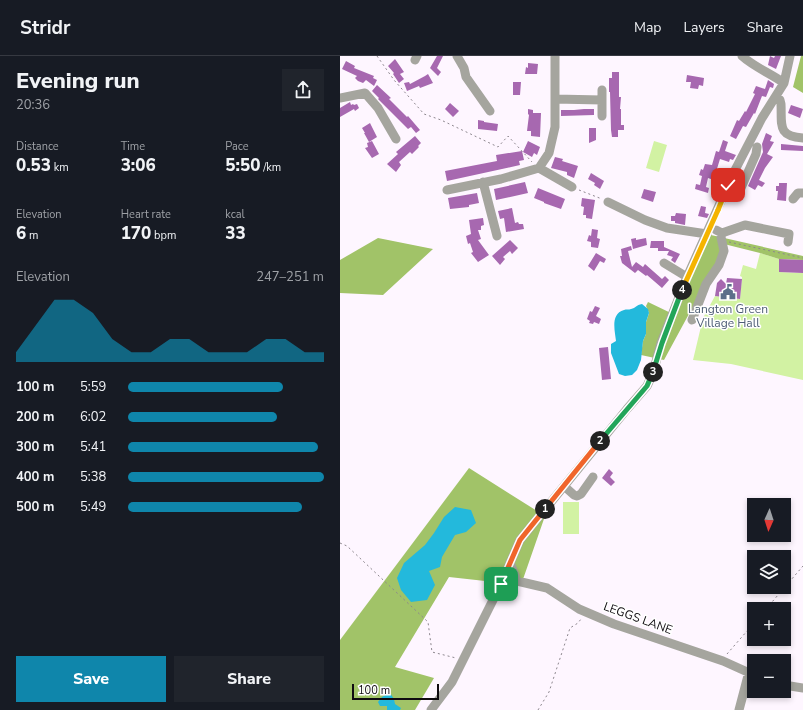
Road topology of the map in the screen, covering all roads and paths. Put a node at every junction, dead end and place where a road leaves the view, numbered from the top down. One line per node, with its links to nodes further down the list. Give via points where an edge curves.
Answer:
1 (377, 56): 17 (path, via 424,114 498,147 508,136)
2 (457, 56): 12 (street, via 466,77)
3 (556, 56): 10 (street)
4 (742, 56): 6 (street)
5 (790, 56): 6 (street)
6 (784, 83): 8 (street)
7 (602, 90): 11 (street)
8 (776, 96): 14 (street, via 781,104 782,130 790,136); 19 (street)
9 (340, 98): 15 (street, via 365,93 378,108)
10 (555, 99): 11 (street); 17 (street, via 554,127 549,153)
11 (602, 100): 13 (street)
12 (490, 111)
13 (602, 116)
14 (803, 138)
15 (396, 139)
16 (757, 147): 19 (street, via 741,188 736,189)
17 (539, 168): 18 (street); 20 (street)
18 (484, 182): 21 (street); 24 (street)
19 (728, 185): 23 (street)
20 (572, 187): 22 (path)
21 (447, 190)
22 (608, 202): 23 (street, via 667,228)
23 (708, 231): 25 (street); 29 (street)
24 (497, 236)
25 (722, 236): 26 (street, via 745,225 789,234); 27 (path); 30 (street, via 724,252 719,265 706,284)
26 (788, 242)
27 (803, 258)
28 (664, 263): 29 (street)
29 (687, 277): 32 (street, via 647,386)
30 (692, 320)
31 (593, 477): 32 (street, via 577,496)
32 (564, 486): 34 (street, via 520,540)
33 (340, 543): 41 (path, via 347,546 428,622 432,652)
34 (510, 562): 36 (street); 37 (street)
35 (803, 566): 38 (path)
36 (517, 581): 37 (street, LEGGS LANE); 39 (street, LEGGS LANE, via 547,588)
37 (501, 584): 41 (street)
38 (772, 602)
39 (584, 611): 42 (street, LEGGS LANE, via 614,624); 48 (path, via 578,623 570,628 549,692)
40 (747, 631): 42 (path)
41 (463, 660): 47 (street, via 452,682)
42 (723, 661): 43 (street, LEGGS LANE)
43 (747, 672)
44 (791, 686): 46 (street)
45 (747, 688): 49 (street)
46 (803, 688)
47 (431, 710)
48 (538, 710)
49 (739, 710)

